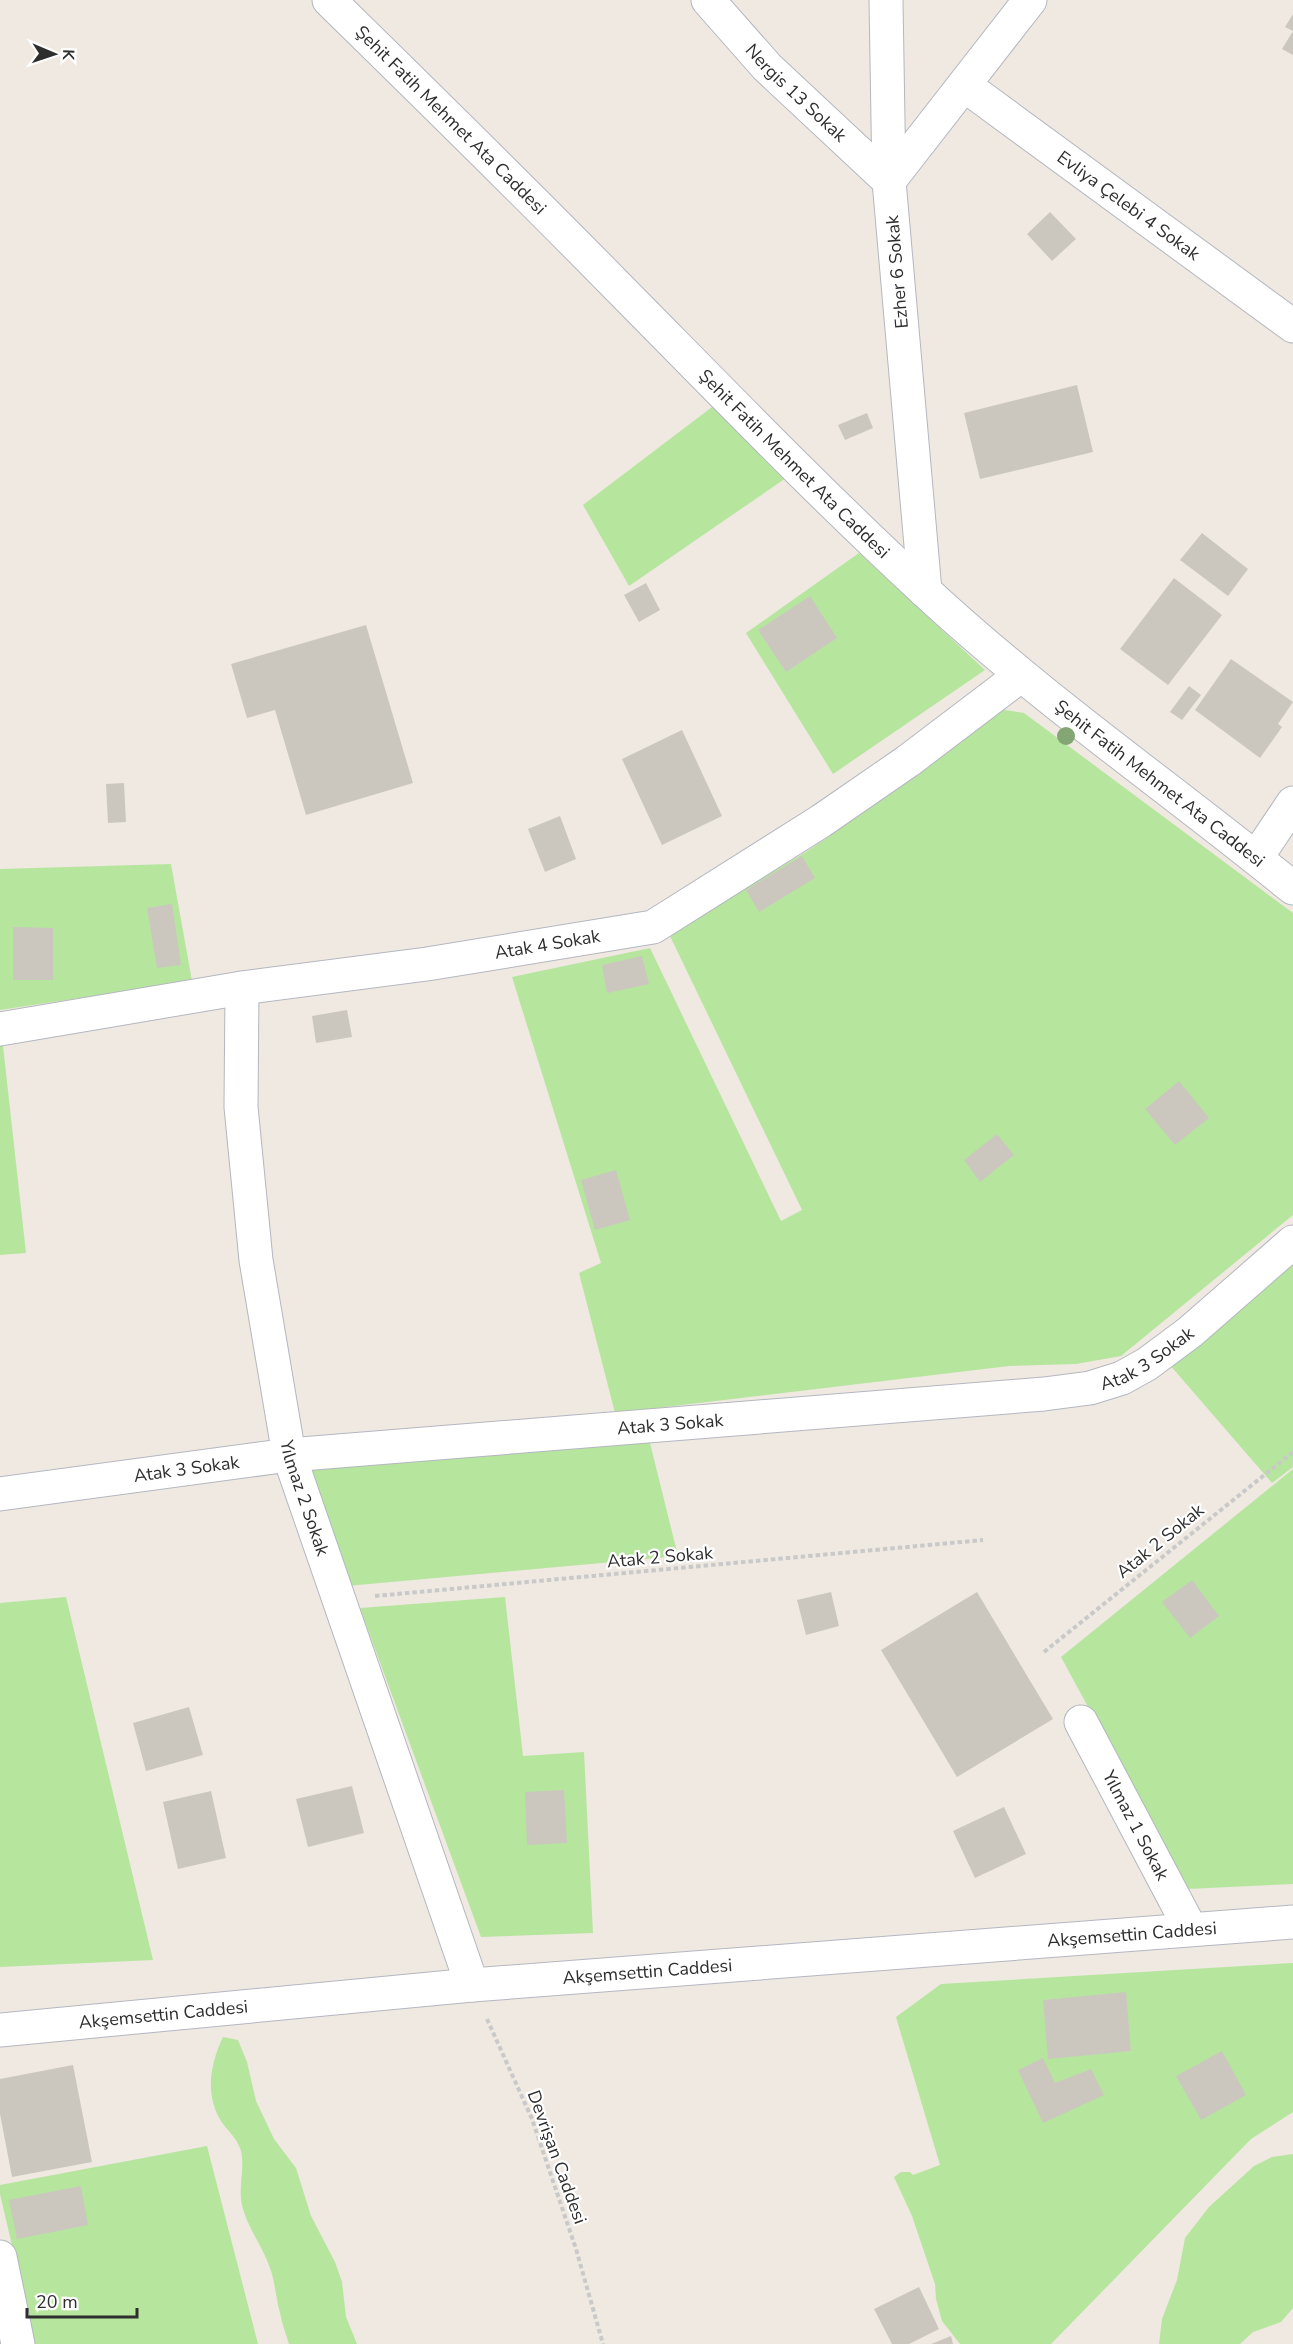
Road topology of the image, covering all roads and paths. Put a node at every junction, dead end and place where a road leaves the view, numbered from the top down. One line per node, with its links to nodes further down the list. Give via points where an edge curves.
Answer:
1 (329, 0): 8 (street, Şehit Fatih Mehmet Ata Caddesi)
2 (708, 0): 6 (street, Nergis 13 Sokak, via 767,67)
3 (886, 0): 6 (street, Ezher 6 Sokak)
4 (1030, 0): 5 (street)
5 (964, 85): 6 (street); 7 (street, Evliya Çelebi 4 Sokak)
6 (889, 181): 8 (street, Ezher 6 Sokak)
7 (1293, 326)
8 (924, 591): 9 (street, Şehit Fatih Mehmet Ata Caddesi)
9 (1020, 676): 11 (street, Şehit Fatih Mehmet Ata Caddesi); 13 (street, Atak 4 Sokak, via 821,821 652,927 427,964)
10 (1293, 803): 11 (street)
11 (1256, 858): 12 (street, Şehit Fatih Mehmet Ata Caddesi)
12 (1293, 888)
13 (242, 988): 14 (street, Atak 4 Sokak); 17 (street, Yılmaz 2 Sokak, via 241,1107 256,1260)
14 (0, 1029)
15 (1293, 1242): 17 (street, Atak 3 Sokak, via 1147,1365 1090,1388)
16 (1293, 1452): 21 (path, Atak 2 Sokak)
17 (289, 1455): 18 (street, Atak 3 Sokak); 20 (street, Yılmaz 2 Sokak)
18 (0, 1494)
19 (983, 1540): 20 (path, Atak 2 Sokak)
20 (339, 1600): 25 (street, Yılmaz 2 Sokak)
21 (1044, 1652)
22 (1081, 1722): 24 (street, Yılmaz 1 Sokak)
23 (1293, 1922): 24 (street, Akşemsettin Caddesi)
24 (1190, 1928): 25 (street, Akşemsettin Caddesi)
25 (472, 1985): 26 (street, Akşemsettin Caddesi); 29 (path, Devrişan Caddesi, via 532,2120)
26 (0, 2030)
27 (0, 2256): 28 (street)
28 (18, 2344)
29 (603, 2344)

